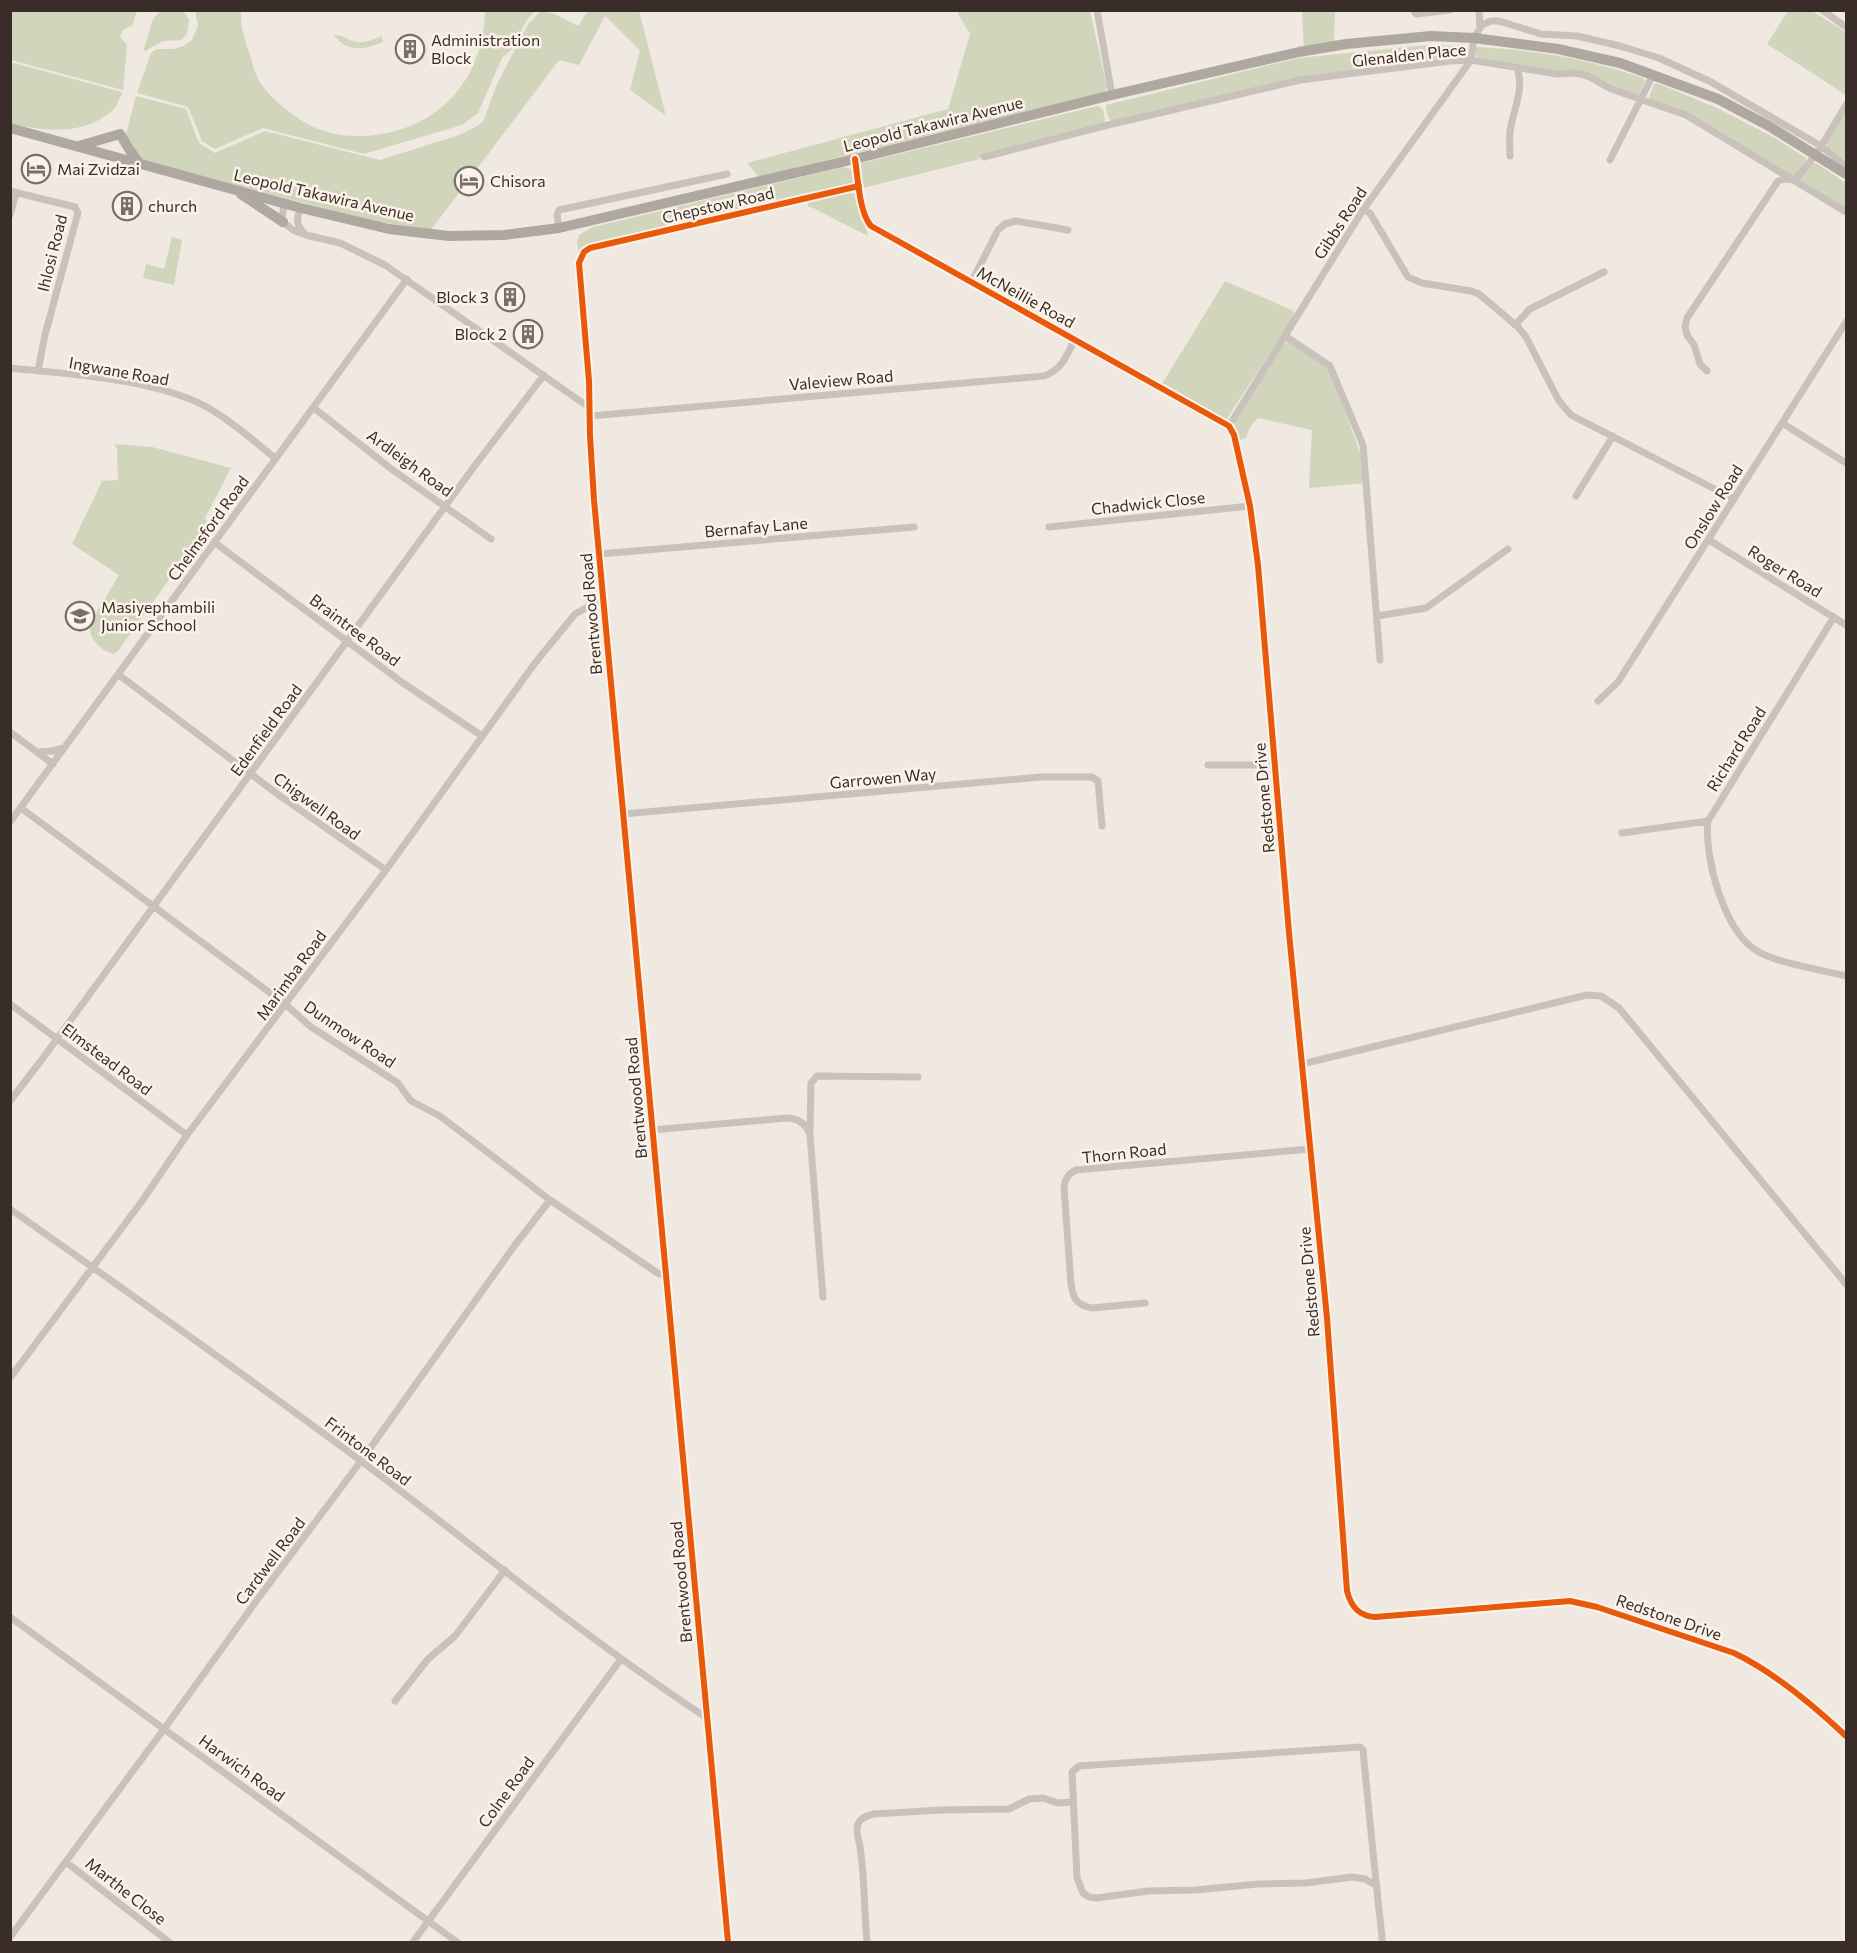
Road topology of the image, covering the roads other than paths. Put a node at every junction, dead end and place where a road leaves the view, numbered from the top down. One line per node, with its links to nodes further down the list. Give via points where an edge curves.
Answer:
1 (1097, 10): 12 (street)
2 (1413, 10): 3 (street, via 1416,14)
3 (1450, 10)
4 (1479, 10): 7 (street)
5 (1822, 10): 6 (street)
6 (1846, 27)
7 (1480, 28): 8 (street); 17 (street, via 1499,21 1659,58 1711,82)
8 (1473, 38): 9 (street); 11 (highway, Leopold Takawira Avenue, via 1558,48); 12 (highway, Leopold Takawira Avenue, via 1431,36 1346,44)
9 (1471, 60): 10 (street, Glenalden Place); 19 (street, Glenalden Place, via 1300,81); 32 (street, Gibbs Road)
10 (1517, 68): 13 (street, Glenalden Place, via 1586,75 1611,89); 18 (street, via 1521,81 1509,134)
11 (1653, 75): 13 (street); 17 (highway, Leopold Takawira Avenue, via 1718,99)
12 (1112, 95): 20 (highway, Leopold Takawira Avenue)
13 (1642, 99): 21 (street); 26 (street, Glenalden Place, via 1686,115)
14 (1846, 105): 17 (street)
15 (10, 128): 16 (highway, Leopold Takawira Avenue)
16 (77, 146): 22 (highway, Leopold Takawira Avenue); 22 (highway, via 120,134)
17 (1818, 150): 23 (street); 25 (highway, Leopold Takawira Avenue); 26 (street)
18 (1510, 156)
19 (984, 157)
20 (855, 159): 27 (street, McNeillie Road); 36 (highway, Leopold Takawira Avenue)
21 (1610, 160)
22 (140, 163): 28 (highway, Leopold Takawira Avenue)
23 (1846, 166)
24 (726, 174): 36 (street, via 559,210)
25 (1846, 174)
26 (1794, 180): 33 (street, Glenalden Place); 49 (street, via 1778,181 1688,318 1687,335)
27 (859, 186): 39 (street, Chepstow Road); 42 (street, McNeillie Road, via 871,226)
28 (236, 191): 30 (highway, Leopold Takawira Avenue); 35 (highway)
29 (13, 192): 34 (street); 48 (street, Ihlosi Road, via 72,206 78,213)
30 (284, 204): 31 (highway, Leopold Takawira Avenue); 35 (street)
31 (301, 208): 36 (highway, Leopold Takawira Avenue, via 389,229 449,236); 38 (street, via 297,222)
32 (1363, 210): 44 (street, via 1370,213 1408,277 1479,294); 45 (street, Gibbs Road)
33 (1846, 212)
34 (10, 215)
35 (283, 222): 38 (street)
36 (559, 228)
37 (1068, 230): 42 (street, via 1016,221 1005,224 998,230)
38 (306, 235): 41 (street, via 351,247)
39 (584, 252): 52 (street, Brentwood Road, via 579,263)
40 (1604, 272): 44 (street, via 1530,309)
41 (407, 279): 50 (street); 51 (street, Chelmsford Road)
42 (971, 283): 46 (street, McNeillie Road)
43 (1846, 322): 53 (street, Onslow Road)
44 (1515, 325): 55 (street, via 1526,337 1564,408)
45 (1285, 336): 54 (street, Gibbs Road); 70 (street, via 1330,366 1363,445)
46 (1075, 339): 52 (street, Valeview Road, via 1059,368 1044,376); 54 (street, McNeillie Road)
47 (10, 368): 48 (street, Ingwane Road)
48 (38, 371): 56 (street, Ingwane Road, via 126,382 174,394 212,411)
49 (1707, 371)
50 (544, 375): 52 (street); 60 (street, Edenfield Road)
51 (314, 408): 56 (street, Chelmsford Road); 60 (street, Ardleigh Road)
52 (590, 412): 68 (street, Brentwood Road)
53 (1782, 423): 57 (street); 59 (street, Onslow Road)
54 (1228, 426): 61 (street, Redstone Drive, via 1237,444)
55 (1613, 436): 58 (street); 59 (street)
56 (275, 458): 66 (street, Chelmsford Road)
57 (1846, 463)
58 (1576, 496)
59 (1734, 499): 65 (street, Onslow Road)
60 (446, 506): 64 (street, Ardleigh Road); 73 (street, Edenfield Road)
61 (1250, 506): 63 (street, Chadwick Close); 83 (street, Redstone Drive)
62 (914, 527): 68 (street, Bernafay Lane)
63 (1049, 527)
64 (491, 539)
65 (1708, 540): 71 (street, Roger Road); 76 (street, Onslow Road, via 1618,682)
66 (214, 542): 73 (street, Braintree Road); 75 (street, Chelmsford Road)
67 (1508, 549): 70 (street, via 1426,608)
68 (600, 554): 69 (street, Brentwood Road)
69 (604, 598): 78 (street, Marimba Road, via 567,623); 86 (street, Brentwood Road)
70 (1377, 616): 74 (street)
71 (1834, 617): 72 (street, Roger Road); 87 (street, Richard Road)
72 (1846, 625)
73 (347, 641): 78 (street, Braintree Road); 84 (street, Edenfield Road)
74 (1380, 660)
75 (118, 675): 79 (street, Chelmsford Road); 84 (street, Chigwell Road)
76 (1598, 701)
77 (10, 732): 80 (street)
78 (482, 736): 91 (street, Marimba Road)
79 (64, 748): 80 (street); 81 (street, Chelmsford Road)
80 (37, 752): 81 (street)
81 (53, 764): 85 (street, Chelmsford Road)
82 (1208, 765): 83 (street)
83 (1275, 765): 97 (street, Redstone Drive)
84 (251, 773): 91 (street, Chigwell Road); 92 (street, Edenfield Road)
85 (21, 807): 88 (street, Chelmsford Road); 92 (street, Dunmow Road)
86 (623, 814): 89 (street, Garrowen Way, via 1041,777 1092,777 1098,781); 100 (street, Brentwood Road)
87 (1708, 821): 90 (street); 93 (street, via 1715,884 1749,945 1769,957)
88 (10, 822)
89 (1102, 826)
90 (1622, 833)
91 (386, 870): 95 (street, Marimba Road)
92 (154, 906): 95 (street, Dunmow Road); 96 (street, Edenfield Road)
93 (1846, 976)
94 (10, 1004): 96 (street, Elmstead Road)
95 (285, 1004): 102 (street, Marimba Road); 104 (street, Dunmow Road, via 311,1027 398,1083 411,1101 440,1116)
96 (57, 1039): 99 (street, Edenfield Road); 102 (street, Elmstead Road)
97 (1302, 1064): 103 (street, Redstone Drive); 108 (street, via 1587,995 1601,996 1619,1008)
98 (918, 1077): 101 (street, via 817,1076 811,1083)
99 (10, 1101)
100 (652, 1130): 101 (street, via 790,1118 806,1125); 107 (street, Brentwood Road)
101 (810, 1135): 109 (street)
102 (187, 1136): 106 (street, Marimba Road)
103 (1310, 1149): 110 (street, Thorn Road, via 1071,1173 1064,1188 1074,1298 1092,1308); 119 (street, Redstone Drive, via 1347,1591 1353,1607 1375,1617 1570,1601 1597,1607 1748,1659)
104 (550, 1200): 107 (street, Dunmow Road); 112 (street, Cardwell Road)
105 (10, 1209): 106 (street, Frintone Road)
106 (92, 1267): 111 (street, Marimba Road); 112 (street, Frintone Road)
107 (666, 1275): 117 (street, Brentwood Road)
108 (1846, 1284)
109 (823, 1297)
110 (1144, 1303)
111 (10, 1378)
112 (361, 1461): 113 (street, Frintone Road); 118 (street, Cardwell Road)
113 (504, 1570): 115 (street, Frintone Road); 116 (street, via 455,1636 428,1659)
114 (10, 1617): 118 (street, Harwich Road)
115 (621, 1659): 117 (street, Frintone Road); 123 (street, Colne Road)
116 (395, 1701)
117 (707, 1718): 128 (street, Brentwood Road)
118 (164, 1729): 121 (street, Cardwell Road); 123 (street, Harwich Road)
119 (1846, 1736)
120 (1074, 1802): 122 (street, via 1077,1878 1081,1891 1089,1897 1305,1884 1352,1877); 122 (street, via 1072,1772 1079,1766 1360,1747); 129 (street, via 1029,1799 1009,1809 865,1817 857,1827)
121 (66, 1862): 124 (street, Cardwell Road); 125 (street, Marthe Close)
122 (1377, 1886): 130 (street)
123 (428, 1922): 126 (street, Colne Road); 127 (street, Harwich Road)
124 (10, 1937)
125 (169, 1942)
126 (413, 1942)
127 (457, 1942)
128 (728, 1942)
129 (867, 1942)
130 (1382, 1942)

